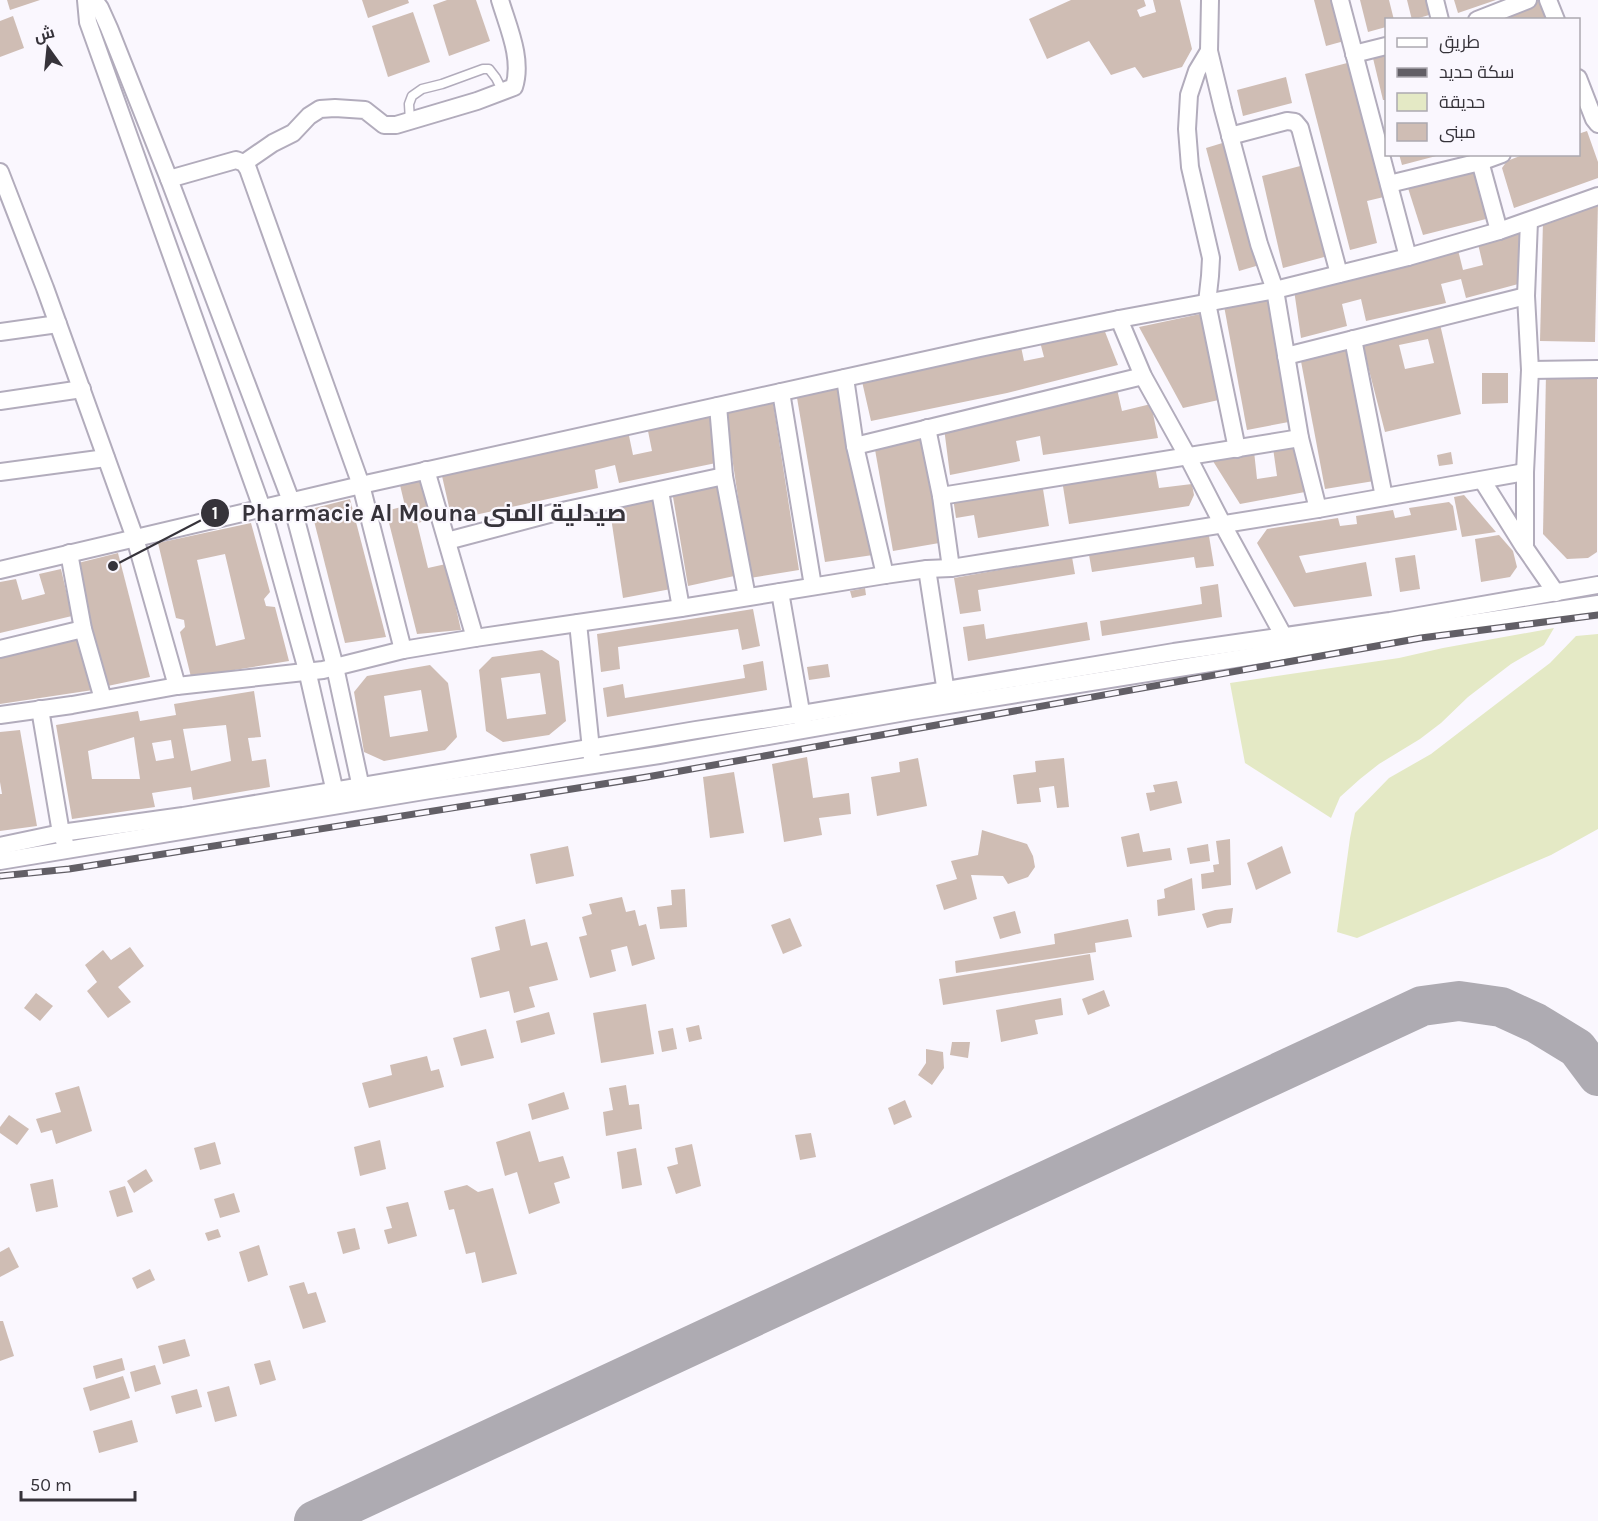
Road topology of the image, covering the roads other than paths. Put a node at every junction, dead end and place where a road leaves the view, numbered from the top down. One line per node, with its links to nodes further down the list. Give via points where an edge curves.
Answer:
1 (86, 0): 63 (street, via 88,22)
2 (94, 0): 24 (street, via 109,28)
3 (500, 0): 16 (street, via 515,48 517,74 514,87)
4 (1210, 0): 13 (street)
5 (1340, 0): 14 (street)
6 (1434, 0): 9 (street)
7 (1528, 0): 10 (street)
8 (1548, 0): 11 (street)
9 (1439, 18)
10 (1482, 18)
11 (1555, 18)
12 (1385, 46): 14 (street)
13 (1209, 51): 20 (street); 33 (street, via 1189,95 1187,129 1190,166 1211,258)
14 (1354, 54): 25 (street)
15 (1580, 83): 18 (street)
16 (503, 92): 17 (street); 17 (lane, via 493,73 483,69 412,96)
17 (410, 121): 22 (street, via 388,126 365,110 320,109 293,133)
18 (1596, 122): 19 (street)
19 (1580, 126)
20 (1230, 136): 30 (street, via 1287,121 1300,128); 31 (street)
21 (1479, 158): 25 (street); 28 (street)
22 (243, 163): 24 (street, via 228,161); 58 (street)
23 (0, 172): 35 (street)
24 (169, 179): 62 (street)
25 (1389, 184): 29 (street)
26 (1598, 196): 27 (street)
27 (1529, 221): 28 (street); 32 (street)
28 (1499, 231): 29 (street)
29 (1408, 257): 30 (street)
30 (1339, 274): 31 (street)
31 (1275, 290): 33 (street); 38 (street)
32 (1526, 296): 37 (street); 40 (street)
33 (1207, 303): 34 (street); 50 (street)
34 (1119, 319): 41 (street); 42 (street)
35 (58, 324): 36 (street); 43 (street)
36 (0, 332)
37 (1353, 339): 38 (street); 61 (street)
38 (1286, 356): 48 (street)
39 (1598, 369): 40 (street)
40 (1530, 370): 55 (street)
41 (1143, 376): 47 (street); 51 (street)
42 (845, 378): 44 (street); 49 (street)
43 (82, 389): 45 (street); 52 (street)
44 (781, 392): 46 (street); 75 (street)
45 (0, 401)
46 (718, 406): 53 (street); 56 (street)
47 (927, 428): 49 (street); 60 (street)
48 (1300, 438): 50 (street); 64 (street)
49 (855, 446): 73 (street)
50 (1237, 449): 51 (street)
51 (1188, 457): 60 (street); 65 (street)
52 (106, 458): 54 (street); 66 (street)
53 (426, 470): 58 (street); 67 (street)
54 (0, 472)
55 (1525, 472): 57 (street); 68 (street)
56 (724, 476): 59 (street); 78 (street)
57 (1482, 480): 61 (street); 68 (street)
58 (361, 485): 62 (street); 86 (street)
59 (660, 490): 67 (street); 80 (street)
60 (941, 496): 70 (street)
61 (1384, 497): 64 (street)
62 (291, 501): 63 (street); 87 (street)
63 (262, 508): 66 (street); 88 (street)
64 (1318, 510): 65 (street)
65 (1222, 525): 70 (street); 84 (street)
66 (135, 538): 69 (street); 89 (street)
67 (447, 541): 83 (street)
68 (1525, 548): 77 (street)
69 (69, 554): 72 (street); 82 (street)
70 (951, 568): 71 (street)
71 (927, 569): 73 (street); 90 (street)
72 (0, 570)
73 (885, 575): 75 (street)
74 (1598, 585): 77 (street)
75 (813, 586): 76 (street)
76 (780, 592): 78 (street); 94 (street)
77 (1556, 593): 84 (street)
78 (747, 597): 80 (street)
79 (1598, 604): 84 (street)
80 (681, 608): 81 (street)
81 (578, 622): 83 (street); 95 (street)
82 (83, 629): 85 (street); 91 (street)
83 (475, 638): 86 (street)
84 (1287, 643): 90 (street, via 1174,652)
85 (0, 649)
86 (403, 650): 87 (street)
87 (336, 667): 88 (street); 97 (street)
88 (307, 670): 89 (street); 98 (street)
89 (177, 686): 91 (street)
90 (946, 698): 94 (street)
91 (103, 699): 92 (street)
92 (39, 710): 93 (street); 99 (street)
93 (0, 715)
94 (803, 722): 95 (street, via 696,730); 96 (street)
95 (591, 748): 96 (street); 97 (street)
96 (593, 765): 97 (street)
97 (362, 794): 98 (street)
98 (336, 798): 99 (street, via 280,799); 101 (street)
99 (61, 833): 100 (street); 101 (street)
100 (0, 846)
101 (67, 849): 102 (street)
102 (0, 861)

